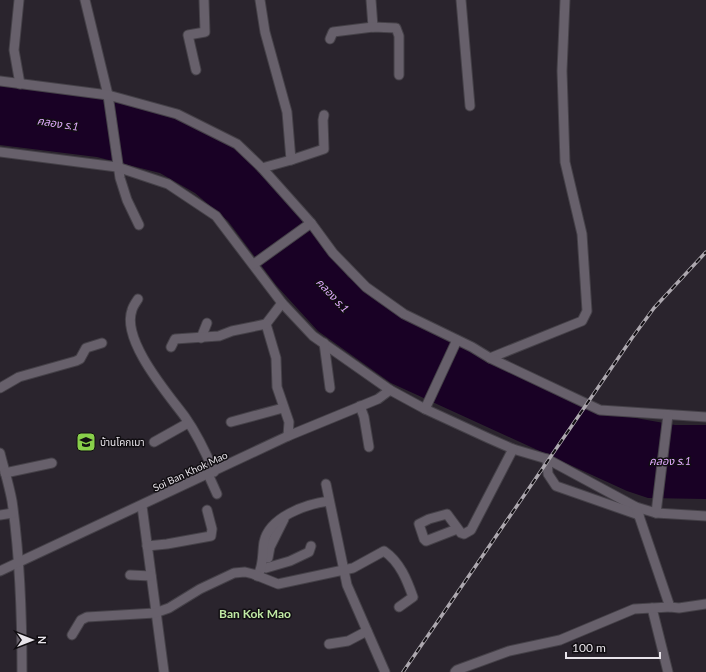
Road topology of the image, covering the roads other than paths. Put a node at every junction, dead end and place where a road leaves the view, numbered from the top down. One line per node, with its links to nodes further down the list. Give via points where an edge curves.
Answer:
1 (19, 0): 13 (street, via 14,50)
2 (85, 0): 14 (street)
3 (204, 0): 10 (street, via 205,32 188,35)
4 (260, 0): 18 (street, via 287,112)
5 (371, 0): 8 (street)
6 (461, 0): 15 (street)
7 (565, 0): 33 (street, via 562,71 566,162 582,234 587,310 582,321)
8 (373, 27): 9 (street, via 333,32); 11 (street, via 398,30)
9 (330, 39)
10 (196, 70)
11 (399, 75)
12 (0, 81): 13 (street)
13 (20, 84): 14 (street)
14 (108, 95): 19 (street); 20 (street, via 178,114 237,144)
15 (470, 106)
16 (324, 115): 18 (street, via 324,149)
17 (0, 152): 19 (street)
18 (291, 160): 20 (street)
19 (117, 167): 22 (street, via 127,200); 23 (street, via 168,184 216,216)
20 (262, 168): 21 (street)
21 (311, 223): 23 (street); 31 (street, via 333,253 366,287 404,314)
22 (139, 225)
23 (254, 264): 25 (street)
24 (138, 299): 43 (street, via 131,310 131,326 136,344 150,370)
25 (282, 303): 27 (street); 30 (street, via 313,336)
26 (207, 323): 28 (street)
27 (266, 324): 28 (street, via 234,326 219,336); 39 (street, via 276,358 277,387)
28 (201, 338): 32 (street, via 176,339)
29 (102, 343): 34 (street, via 86,348 76,361 19,377)
30 (324, 343): 35 (street); 36 (street)
31 (456, 343): 33 (street); 38 (street)
32 (171, 348)
33 (490, 358): 40 (street, via 600,410)
34 (0, 388)
35 (330, 388)
36 (390, 390): 37 (street, Soi Ban Khok Mao, via 378,399); 38 (street)
37 (360, 406): 44 (street, Soi Ban Khok Mao); 46 (street)
38 (426, 407): 47 (street)
39 (283, 408): 42 (street); 44 (street, via 289,422)
40 (668, 415): 41 (street); 59 (street)
41 (706, 417)
42 (231, 422)
43 (188, 423): 45 (street); 52 (street, via 204,449)
44 (288, 436): 52 (street, Soi Ban Khok Mao)
45 (154, 442)
46 (369, 446)
47 (513, 449): 49 (street); 64 (street, via 472,528 464,534)
48 (0, 453): 51 (street)
49 (548, 459): 58 (street); 58 (street, via 548,474 556,486)
50 (52, 463): 51 (street)
51 (5, 473): 60 (street)
52 (211, 473): 54 (street); 56 (street, Soi Ban Khok Mao)
53 (326, 484): 55 (street)
54 (217, 494)
55 (329, 501): 62 (street, via 310,504); 69 (street)
56 (142, 506): 65 (street); 67 (street, Soi Ban Khok Mao)
57 (207, 510): 65 (street, via 212,529 210,536)
58 (638, 511): 59 (street); 76 (street)
59 (656, 513): 63 (street)
60 (13, 514): 61 (street); 67 (street)
61 (0, 515)
62 (286, 516): 68 (street, via 270,546); 73 (street, via 268,529)
63 (706, 516)
64 (457, 529)
65 (147, 546): 72 (street)
66 (311, 546): 68 (street, via 309,552)
67 (18, 563): 70 (street, Soi Ban Khok Mao); 82 (street, via 22,603)
68 (266, 568): 73 (street)
69 (343, 569): 73 (street, via 278,584); 75 (street, via 353,568 384,552 393,558 413,598); 79 (street, via 347,585)
70 (0, 571)
71 (130, 575): 72 (street)
72 (151, 576): 78 (street)
73 (260, 577): 78 (street, via 245,572 234,573 200,589 170,608)
74 (706, 604): 76 (street)
75 (399, 607)
76 (670, 607): 77 (street)
77 (652, 608): 85 (street, via 634,609 580,633 509,651); 86 (street)
78 (155, 613): 80 (street, via 88,617 81,620); 83 (street)
79 (367, 631): 81 (street, via 348,641); 84 (street)
80 (72, 635)
81 (329, 644)
82 (22, 672)
83 (164, 672)
84 (385, 672)
85 (455, 672)
86 (668, 672)

